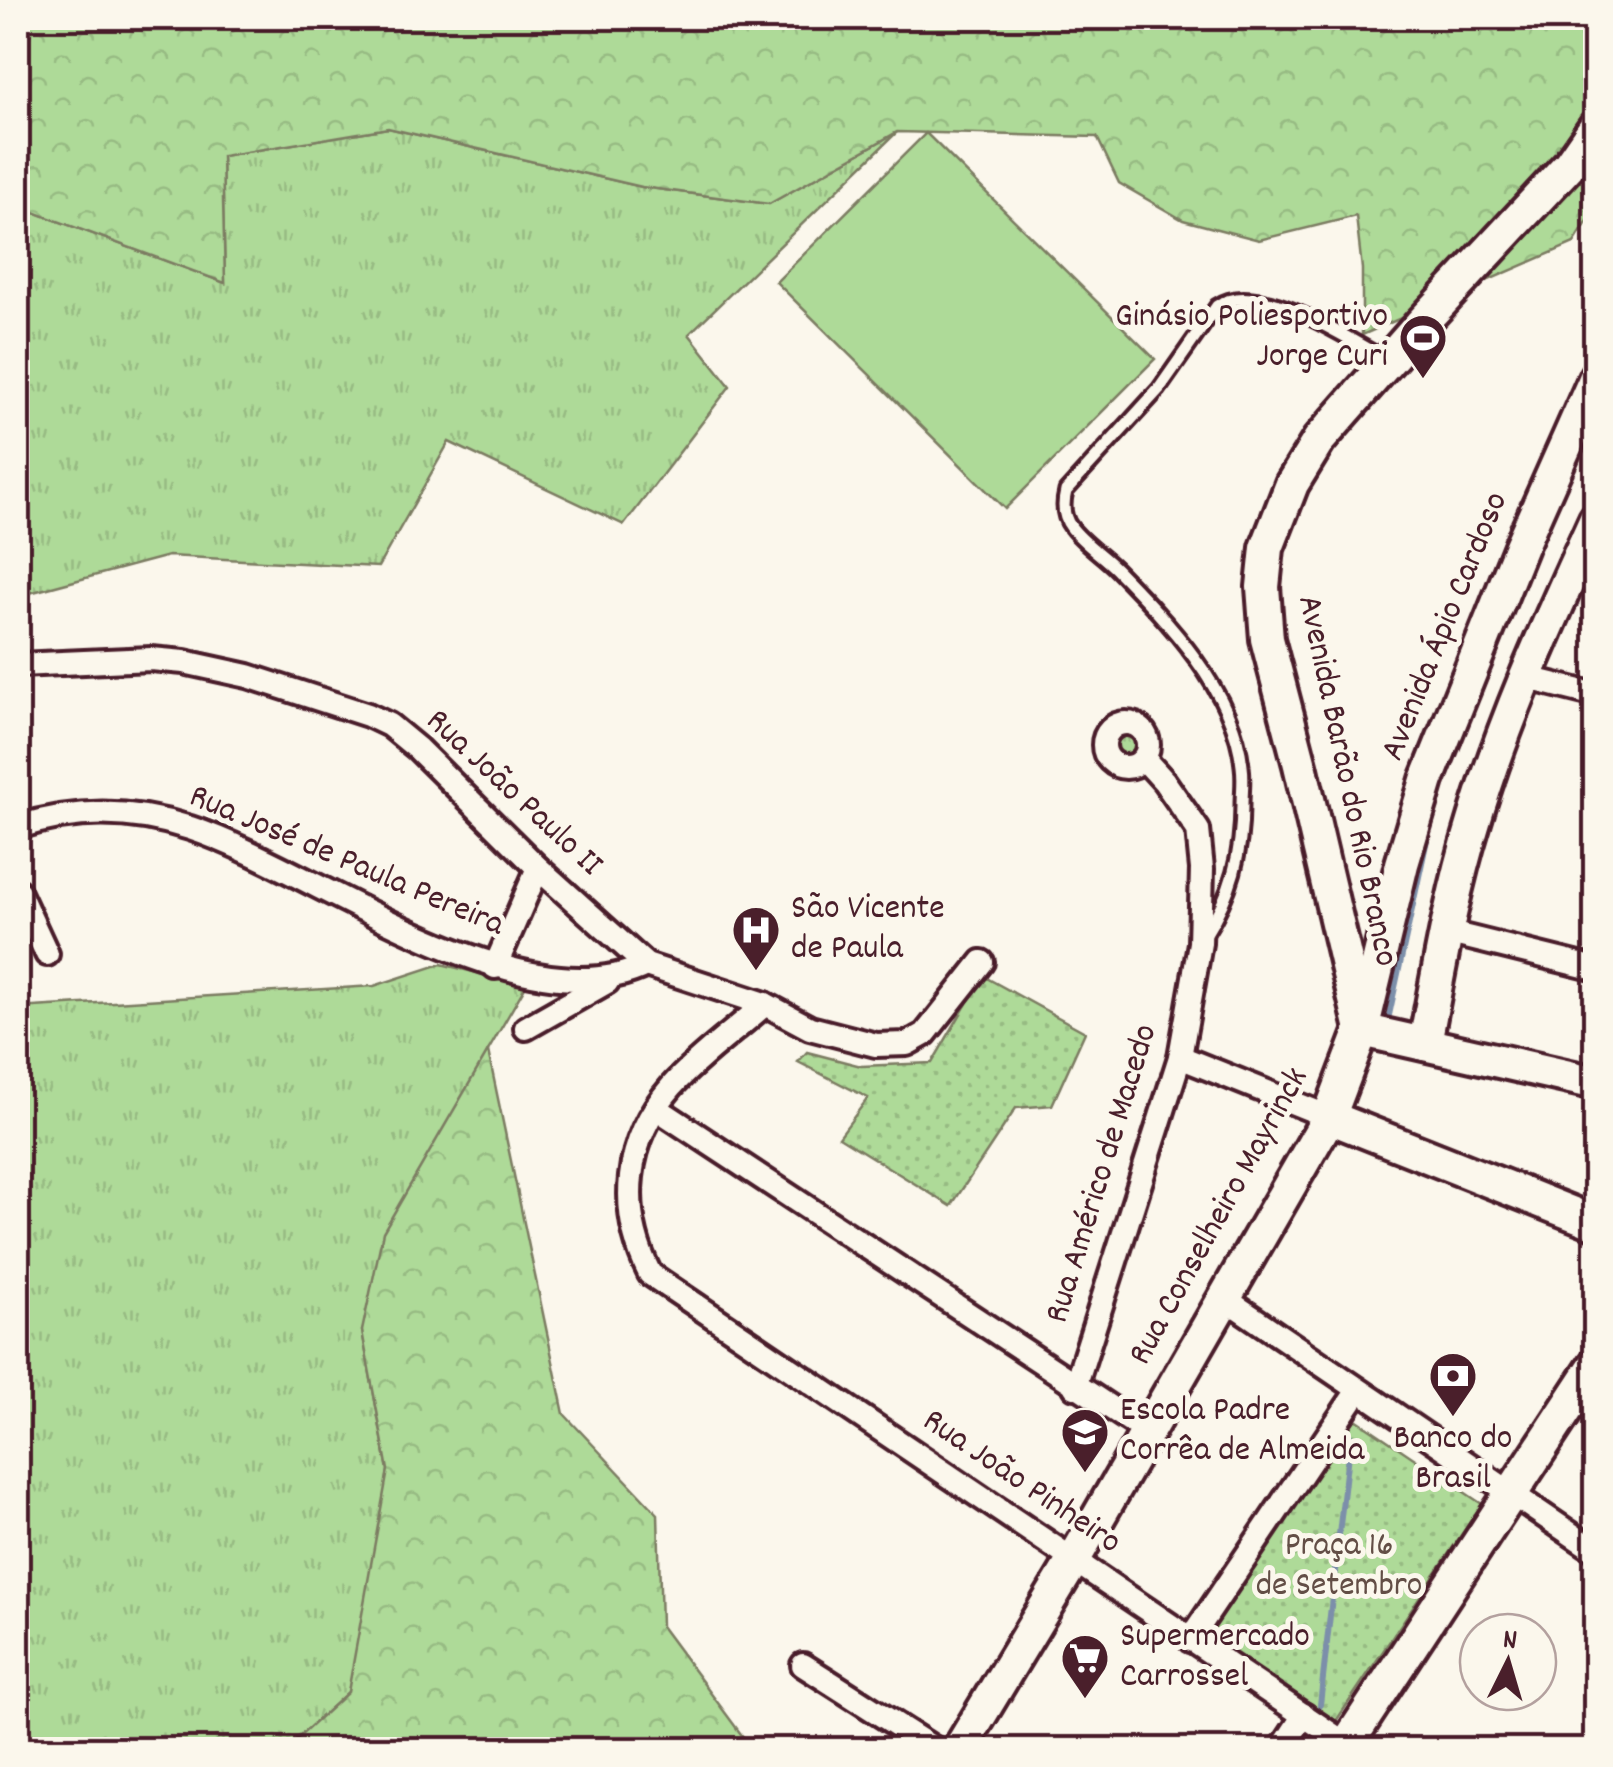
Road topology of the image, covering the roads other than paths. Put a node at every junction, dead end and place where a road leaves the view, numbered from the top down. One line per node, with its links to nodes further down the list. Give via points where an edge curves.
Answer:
1 (1596, 126): 2 (street, Avenida Barão do Rio Branco, via 1558,178)
2 (1388, 360): 13 (lane, via 1280,305 1228,298 1159,389 1066,490 1071,528 1189,650 1237,740 1242,840 1228,894); 22 (street, Avenida Barão do Rio Branco, via 1319,440 1292,484 1267,548 1262,587 1267,639)
3 (1596, 378): 22 (street, Avenida Ápio Cardoso, via 1427,780)
4 (1596, 520): 6 (street)
5 (18, 665): 10 (street, Rua João Paulo II, via 184,662 368,715 418,749)
6 (1524, 677): 7 (street); 12 (street, via 1472,826)
7 (1596, 695)
8 (1144, 759): 13 (street, Rua Américo de Macedo, via 1198,830)
9 (18, 828): 17 (street, Rua José de Paula Pereira, via 86,813 188,827)
10 (538, 868): 16 (street, Rua João Paulo II); 17 (street)
11 (18, 891): 14 (street)
12 (1446, 932): 18 (street); 23 (street)
13 (1200, 942): 24 (street, Rua Américo de Macedo)
14 (48, 954)
15 (982, 962): 20 (street, Rua João Paulo II, via 925,1034 907,1044 844,1038)
16 (646, 965): 19 (street, Rua José de Paula Pereira); 20 (street, Rua João Paulo II)
17 (495, 967): 19 (street, Rua José de Paula Pereira, via 580,980)
18 (1596, 969)
19 (614, 978): 21 (street)
20 (765, 1004): 26 (street)
21 (526, 1028)
22 (1362, 1030): 23 (street); 27 (street, Rua Conselheiro Mayrinck)
23 (1426, 1043): 25 (street)
24 (1180, 1057): 27 (street); 31 (street, Rua Américo de Macedo)
25 (1596, 1084)
26 (656, 1108): 31 (street); 36 (street, Rua João Pinheiro, via 639,1142 630,1192 632,1232 650,1274)
27 (1328, 1117): 28 (street); 29 (street, Rua Conselheiro Mayrinck)
28 (1596, 1223)
29 (1224, 1298): 32 (street); 33 (street, Rua Conselheiro Mayrinck)
30 (1596, 1364): 34 (street)
31 (1075, 1386): 33 (street)
32 (1357, 1392): 34 (street); 37 (street)
33 (1146, 1431): 36 (street, Rua Conselheiro Mayrinck)
34 (1512, 1494): 35 (street); 40 (street)
35 (1596, 1551)
36 (1073, 1560): 37 (street, Rua João Pinheiro); 42 (street, Rua Conselheiro Mayrinck)
37 (1190, 1640): 39 (street, Rua João Pinheiro)
38 (804, 1665): 41 (street)
39 (1304, 1716): 40 (street, Rua João Pinheiro); 43 (street)
40 (1348, 1748)
41 (936, 1750)
42 (959, 1750)
43 (1281, 1750)

